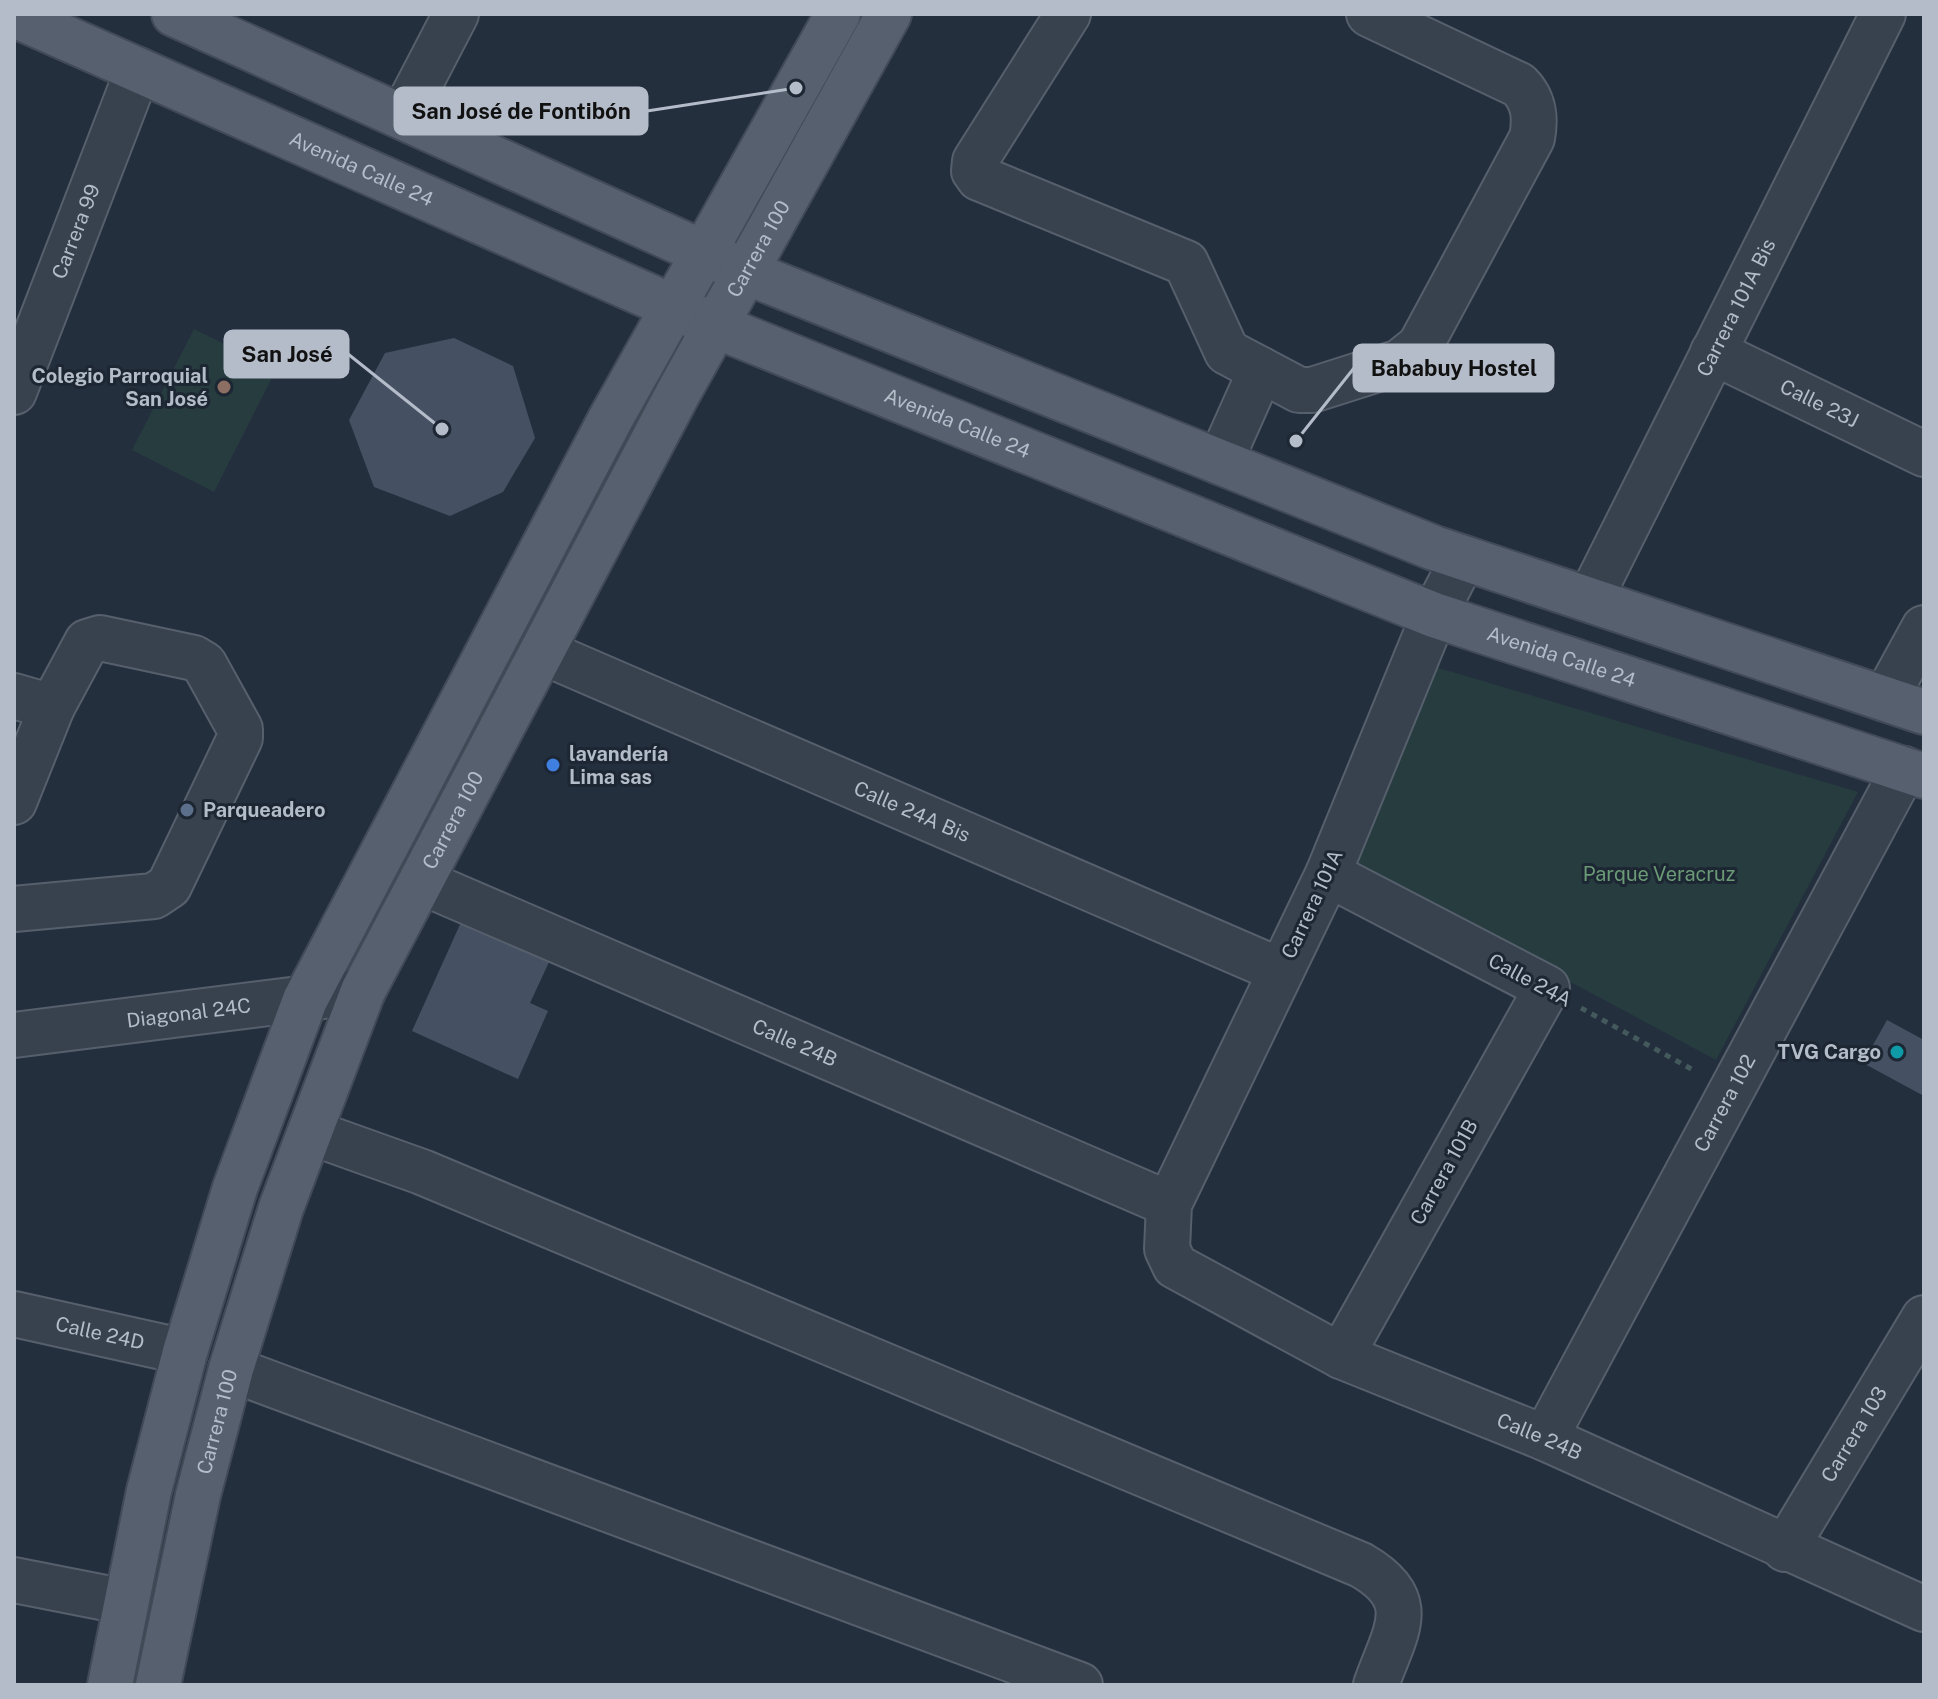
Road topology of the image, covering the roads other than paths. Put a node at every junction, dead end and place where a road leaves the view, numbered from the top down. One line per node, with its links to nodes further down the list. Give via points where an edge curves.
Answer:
1 (174, 14): 10 (main road)
2 (456, 14): 10 (street)
3 (838, 14): 11 (main road)
4 (889, 14): 12 (main road, Carrera 100)
5 (1068, 14): 16 (street, via 975,161 974,171 979,178 1186,263 1227,352)
6 (1369, 14): 16 (street, via 1519,85 1533,107 1532,138 1410,356 1312,390 1299,390)
7 (1883, 14): 15 (street, Carrera 101A Bis)
8 (14, 15): 9 (main road, Avenida Calle 24)
9 (138, 70): 13 (main road, Avenida Calle 24); 17 (street, Carrera 99)
10 (403, 116): 11 (main road)
11 (704, 252): 12 (main road); 13 (main road)
12 (746, 272): 14 (main road, Carrera 100); 19 (main road)
13 (673, 307): 14 (main road, Avenida Calle 24); 35 (main road)
14 (716, 326): 22 (main road, Avenida Calle 24); 24 (main road, Carrera 100)
15 (1713, 352): 18 (street, Calle 23J); 21 (street, Carrera 101A Bis)
16 (1261, 370): 19 (street)
17 (14, 392)
18 (1924, 454)
19 (1220, 462): 20 (main road)
20 (1463, 559): 21 (main road); 22 (street, Carrera 101A)
21 (1590, 599): 26 (main road)
22 (1434, 615): 27 (main road, Avenida Calle 24); 29 (street, Carrera 101A)
23 (1924, 628): 26 (street)
24 (543, 652): 30 (main road, Carrera 100); 32 (street, Calle 24A Bis)
25 (33, 701): 28 (street); 31 (street, via 87,642 100,638 204,664 235,717 240,738 162,892)
26 (1905, 706)
27 (1914, 773): 45 (street, Carrera 102, via 1731,1091)
28 (14, 802)
29 (1328, 874): 32 (street, Carrera 101A); 33 (street, Calle 24A)
30 (422, 882): 34 (main road, Carrera 100); 38 (street, Calle 24B)
31 (14, 909)
32 (1281, 971): 38 (street, Carrera 101A)
33 (1547, 988): 43 (street, Carrera 101B)
34 (363, 991): 35 (street, Diagonal 24C); 37 (main road, Carrera 100)
35 (305, 1000): 36 (street, Diagonal 24C); 42 (main road, via 235,1188)
36 (14, 1035)
37 (310, 1132): 44 (main road, Carrera 100); 53 (street, via 422,1172 1361,1565 1386,1579 1398,1600 1400,1618)
38 (1169, 1204): 39 (street, Carrera 101A)
39 (1167, 1249): 43 (street, Calle 24B, via 1175,1266)
40 (14, 1314): 42 (street, Calle 24D)
41 (1924, 1318): 46 (street, Carrera 103)
42 (185, 1352): 48 (main road)
43 (1341, 1356): 45 (street, Calle 24B)
44 (231, 1369): 51 (main road, Carrera 100); 52 (street)
45 (1545, 1438): 46 (street, Calle 24B)
46 (1785, 1549): 49 (street, Calle 24B)
47 (14, 1580): 48 (street)
48 (126, 1602): 50 (main road)
49 (1924, 1609)
50 (110, 1685)
51 (158, 1685)
52 (1080, 1685)
53 (1376, 1685)

